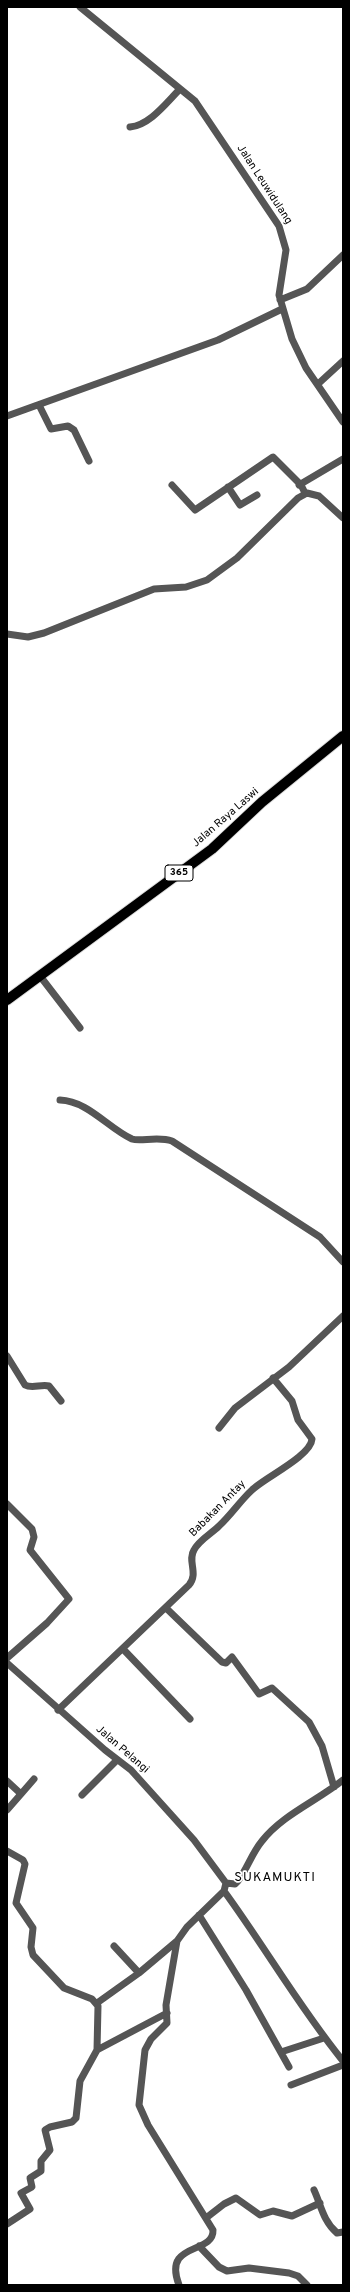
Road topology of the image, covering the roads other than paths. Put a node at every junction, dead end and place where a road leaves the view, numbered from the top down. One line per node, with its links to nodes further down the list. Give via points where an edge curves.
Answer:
1 (80, 7): 2 (street, Jalan Leuwidulang)
2 (180, 89): 3 (street, via 147,121 137,127); 5 (street, Jalan Leuwidulang, via 205,113 282,233 286,255 280,281)
3 (130, 127)
4 (343, 255): 5 (street, via 308,289)
5 (280, 300): 6 (street, Jalan Leuwidulang)
6 (282, 310): 8 (street, Jalan Leuwidulang, via 296,351); 9 (street, via 218,340)
7 (343, 361): 8 (street)
8 (318, 384): 11 (street, Jalan Leuwidulang)
9 (39, 405): 10 (street); 13 (street, via 51,429 68,426 74,430)
10 (7, 416)
11 (343, 420)
12 (343, 459): 16 (street)
13 (89, 461)
14 (172, 485): 15 (street, via 194,510)
15 (228, 486): 16 (street, via 273,457); 17 (street, via 240,505)
16 (303, 489): 18 (street, via 316,494); 19 (street, via 232,563 207,580 186,587 154,589 44,633 28,636)
17 (256, 495)
18 (343, 518)
19 (7, 634)
20 (343, 736): 21 (main road, Jalan Raya Laswi / 365, via 262,802 223,840)
21 (40, 976): 22 (main road, Jalan Raya Laswi / 365); 23 (street)
22 (7, 1000)
23 (80, 1028)
24 (60, 1100): 25 (street, via 68,1100 78,1105 132,1139 159,1137 172,1141 320,1236)
25 (343, 1262)
26 (343, 1316): 28 (street, via 297,1360)
27 (7, 1356): 29 (street, via 25,1385 49,1386)
28 (273, 1378): 30 (street, via 235,1408); 32 (street, Babakan Antay, via 292,1401 298,1420 312,1439 312,1443 292,1462 252,1489 194,1550 192,1581)
29 (61, 1401)
30 (219, 1428)
31 (7, 1504): 34 (street, via 32,1529 34,1537 30,1550 69,1599 47,1623)
32 (166, 1608): 33 (street, Babakan Antay); 42 (street, via 222,1662 226,1663 232,1657 259,1694 272,1688 309,1722 322,1746)
33 (123, 1649): 36 (street, Babakan Antay); 37 (street)
34 (7, 1658)
35 (7, 1663): 36 (street, Jalan Pelangi)
36 (58, 1710): 38 (street, Jalan Pelangi)
37 (190, 1719)
38 (117, 1760): 44 (street); 47 (street, Jalan Pelangi, via 131,1770 169,1811)
39 (34, 1779): 43 (street)
40 (343, 1780): 42 (street)
41 (7, 1781): 43 (street)
42 (334, 1787): 47 (street, via 276,1826 261,1842 238,1881)
43 (21, 1794): 45 (street)
44 (82, 1795)
45 (7, 1810)
46 (7, 1851): 52 (street, via 23,1860 25,1864 16,1903 33,1928 33,1955 64,1988)
47 (225, 1887): 48 (street); 54 (street, Jalan Pelangi, via 298,2002)
48 (199, 1915): 49 (street); 56 (street)
49 (177, 1941): 51 (street); 53 (street, via 166,2005)
50 (114, 1946): 51 (street)
51 (138, 1973): 52 (street)
52 (97, 2003): 55 (street)
53 (167, 2014): 55 (street); 63 (street, via 166,2025 151,2038 145,2050 140,2105 148,2125)
54 (324, 2038): 56 (street); 57 (street, Jalan Pelangi)
55 (97, 2050): 64 (street, via 80,2082 75,2120 45,2130 50,2150 41,2161 41,2171 30,2178 32,2187 22,2193 30,2209)
56 (282, 2052): 59 (street)
57 (343, 2061)
58 (343, 2065): 60 (street)
59 (289, 2066)
60 (291, 2085)
61 (314, 2190): 62 (street)
62 (320, 2203): 63 (street, via 292,2216 273,2211 260,2215 236,2198); 65 (street, via 322,2214 333,2230 339,2234)
63 (206, 2218): 66 (street, via 213,2230 212,2236)
64 (7, 2224)
65 (343, 2232)
66 (199, 2246): 67 (street, via 180,2257 176,2263 174,2272); 68 (street, via 227,2271 249,2268 289,2273 298,2276)
67 (179, 2285)
68 (307, 2285)

